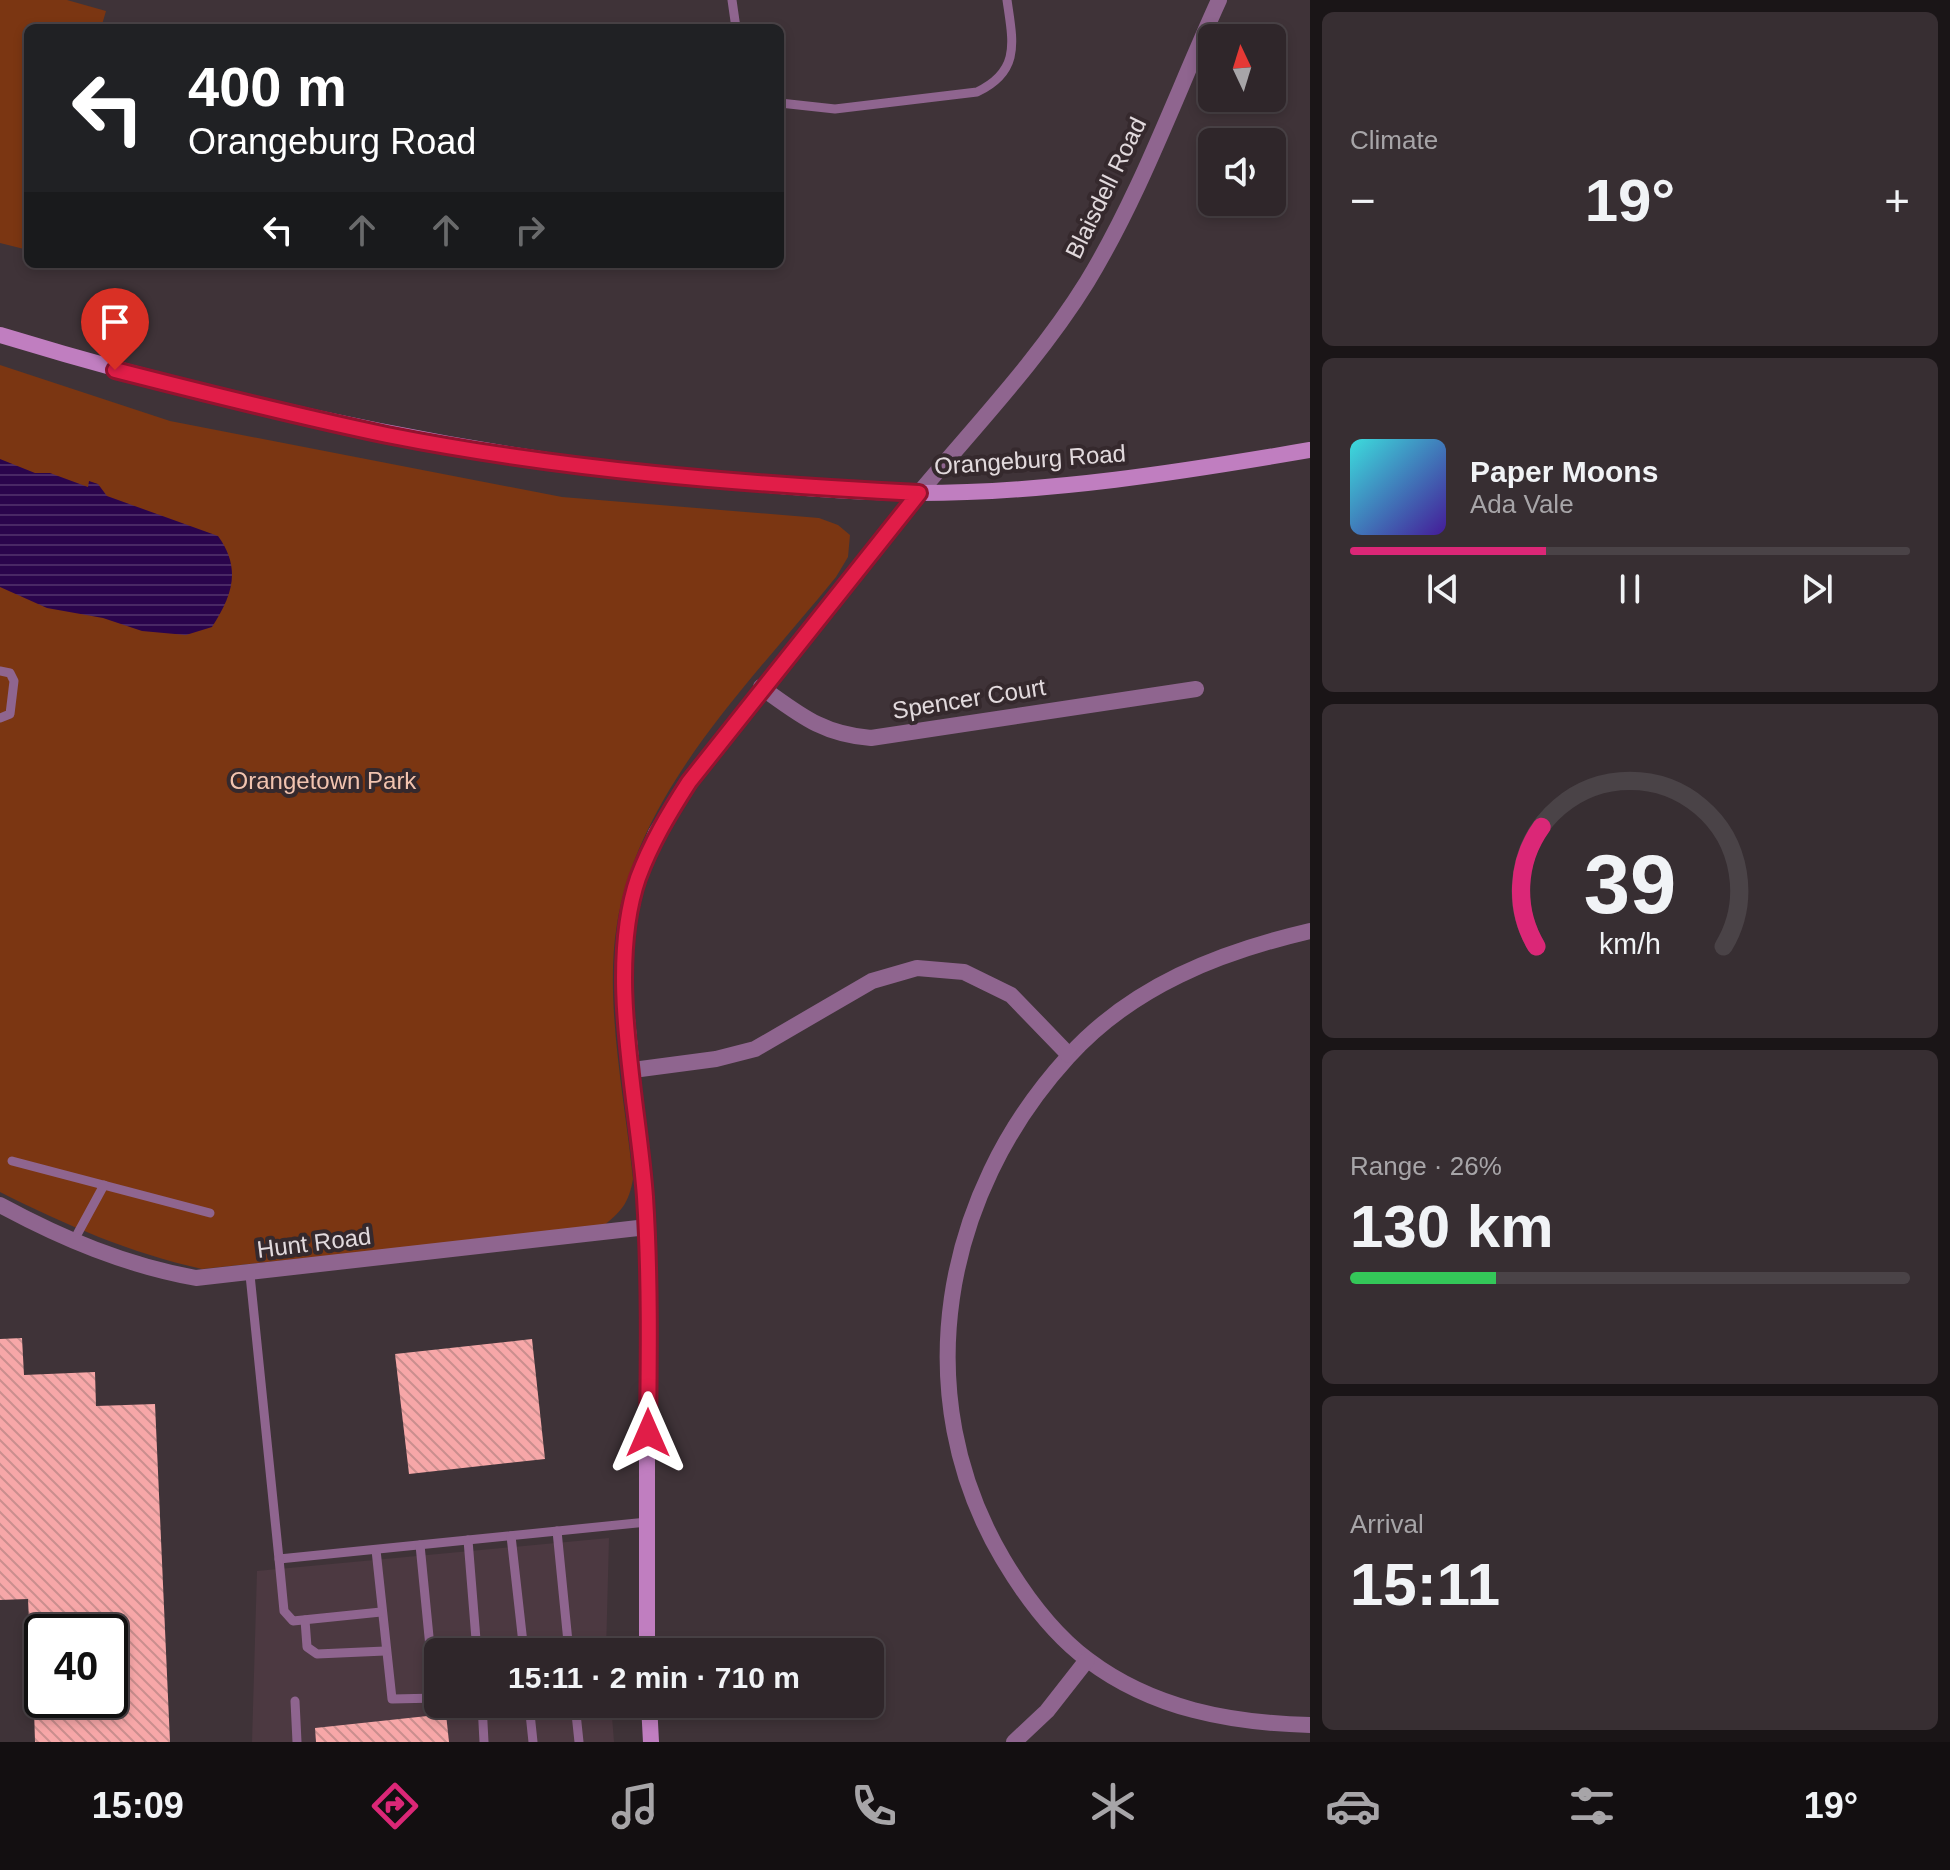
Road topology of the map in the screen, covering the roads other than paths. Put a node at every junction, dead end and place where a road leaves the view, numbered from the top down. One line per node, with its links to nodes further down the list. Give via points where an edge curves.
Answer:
1 (732, 0): 4 (lane)
2 (1007, 0): 5 (lane, via 1012,50 1007,68 996,83 977,92 835,109)
3 (1219, 0): 8 (street, Blaisdell Road, via 1122,221 1085,285)
4 (735, 24)
5 (784, 103)
6 (0, 335): 8 (main road, Orangeburg Road, via 115,370 388,435 650,475)
7 (1310, 450): 8 (main road, Orangeburg Road, via 1192,470)
8 (919, 493): 10 (main road)
9 (0, 671): 12 (lane, via 10,673 14,681 10,714)
10 (761, 687): 11 (street, Spencer Court, via 816,726 871,738); 15 (main road, via 656,833 637,881 626,950)
11 (1196, 689)
12 (0, 718)
13 (1310, 931): 14 (street, via 1205,961 1113,1016)
14 (1069, 1055): 15 (street, via 1011,995 964,972 917,968 872,981 755,1049); 38 (street, via 1017,1122 973,1207 949,1317 949,1374 955,1433 990,1537 1033,1603)
15 (633, 1070): 20 (main road)
16 (12, 1161): 17 (lane)
17 (104, 1185): 19 (lane); 21 (lane)
18 (0, 1205): 21 (street, Hunt Road)
19 (210, 1213)
20 (647, 1227): 22 (street, Hunt Road); 23 (main road)
21 (73, 1242): 22 (street, Hunt Road, via 181,1276)
22 (250, 1275): 29 (lane)
23 (647, 1522): 24 (lane); 36 (main road)
24 (557, 1531): 25 (lane); 35 (lane)
25 (511, 1536): 26 (lane); 34 (lane)
26 (468, 1540): 27 (lane); 33 (lane)
27 (420, 1545): 28 (lane); 32 (lane)
28 (376, 1550): 29 (lane); 30 (lane)
29 (279, 1559): 31 (lane, via 284,1611 293,1621)
30 (381, 1612): 31 (lane); 37 (lane)
31 (305, 1620): 37 (lane, via 307,1647 317,1654)
32 (430, 1638)
33 (476, 1638)
34 (522, 1638)
35 (568, 1638)
36 (647, 1638)
37 (385, 1651): 39 (lane, via 392,1699)
38 (1087, 1660): 45 (street, via 1159,1699 1209,1716); 51 (street, via 1047,1711)
39 (424, 1698)
40 (295, 1701): 46 (lane)
41 (483, 1718): 47 (lane)
42 (530, 1718): 48 (lane)
43 (576, 1718): 49 (lane)
44 (650, 1718): 50 (main road)
45 (1310, 1725)
46 (297, 1742)
47 (484, 1742)
48 (533, 1742)
49 (579, 1742)
50 (651, 1742)
51 (1014, 1742)

